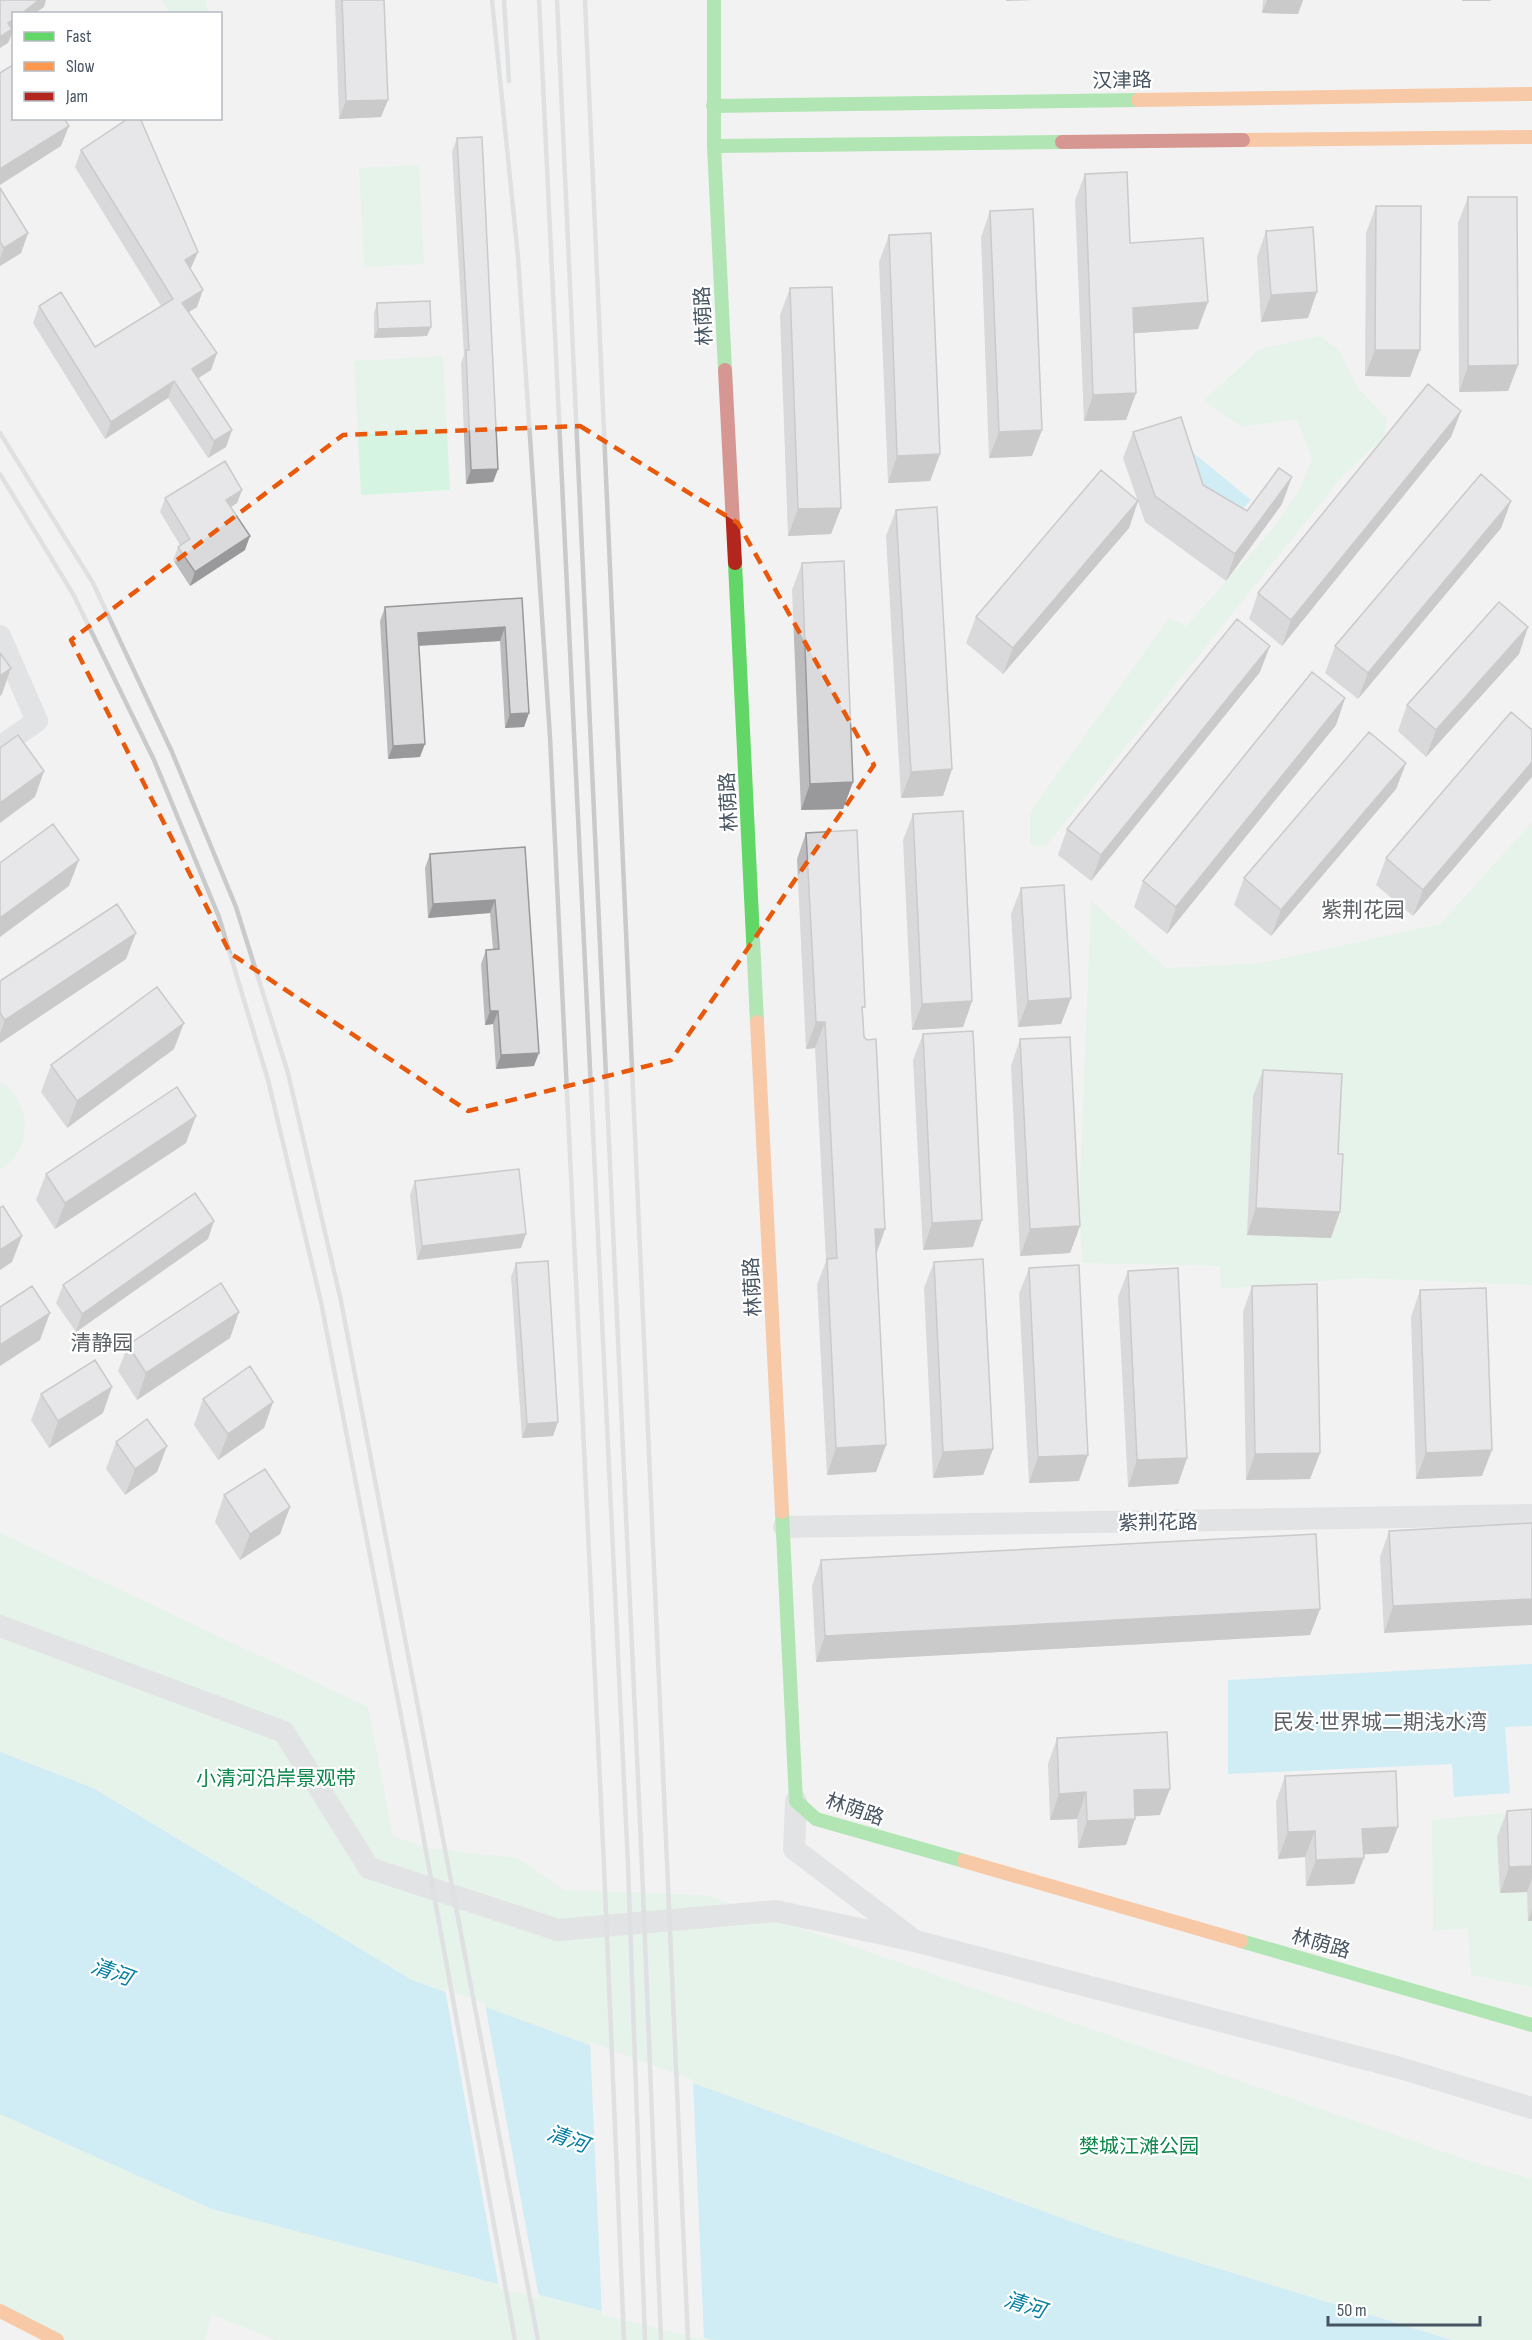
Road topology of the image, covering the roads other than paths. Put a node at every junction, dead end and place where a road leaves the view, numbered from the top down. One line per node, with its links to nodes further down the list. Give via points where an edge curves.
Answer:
1 (714, 0): 3 (street, 林荫路)
2 (1532, 94): 3 (street, 汉津路)
3 (713, 106): 5 (street, 林荫路)
4 (1532, 137): 5 (street)
5 (714, 146): 9 (street, 林荫路)
6 (0, 636): 7 (street, via 37,721)
7 (0, 747)
8 (1532, 1515): 9 (street, 紫荆花路)
9 (784, 1527): 11 (street, 林荫路)
10 (0, 1626): 12 (street, via 284,1732 369,1868 558,1930 776,1911)
11 (796, 1801): 12 (street, via 794,1849); 13 (street, 林荫路, via 816,1819)
12 (915, 1941): 14 (street, via 1400,2068)
13 (1532, 2025)
14 (1532, 2108)
15 (0, 2312): 16 (street)
16 (57, 2340)

